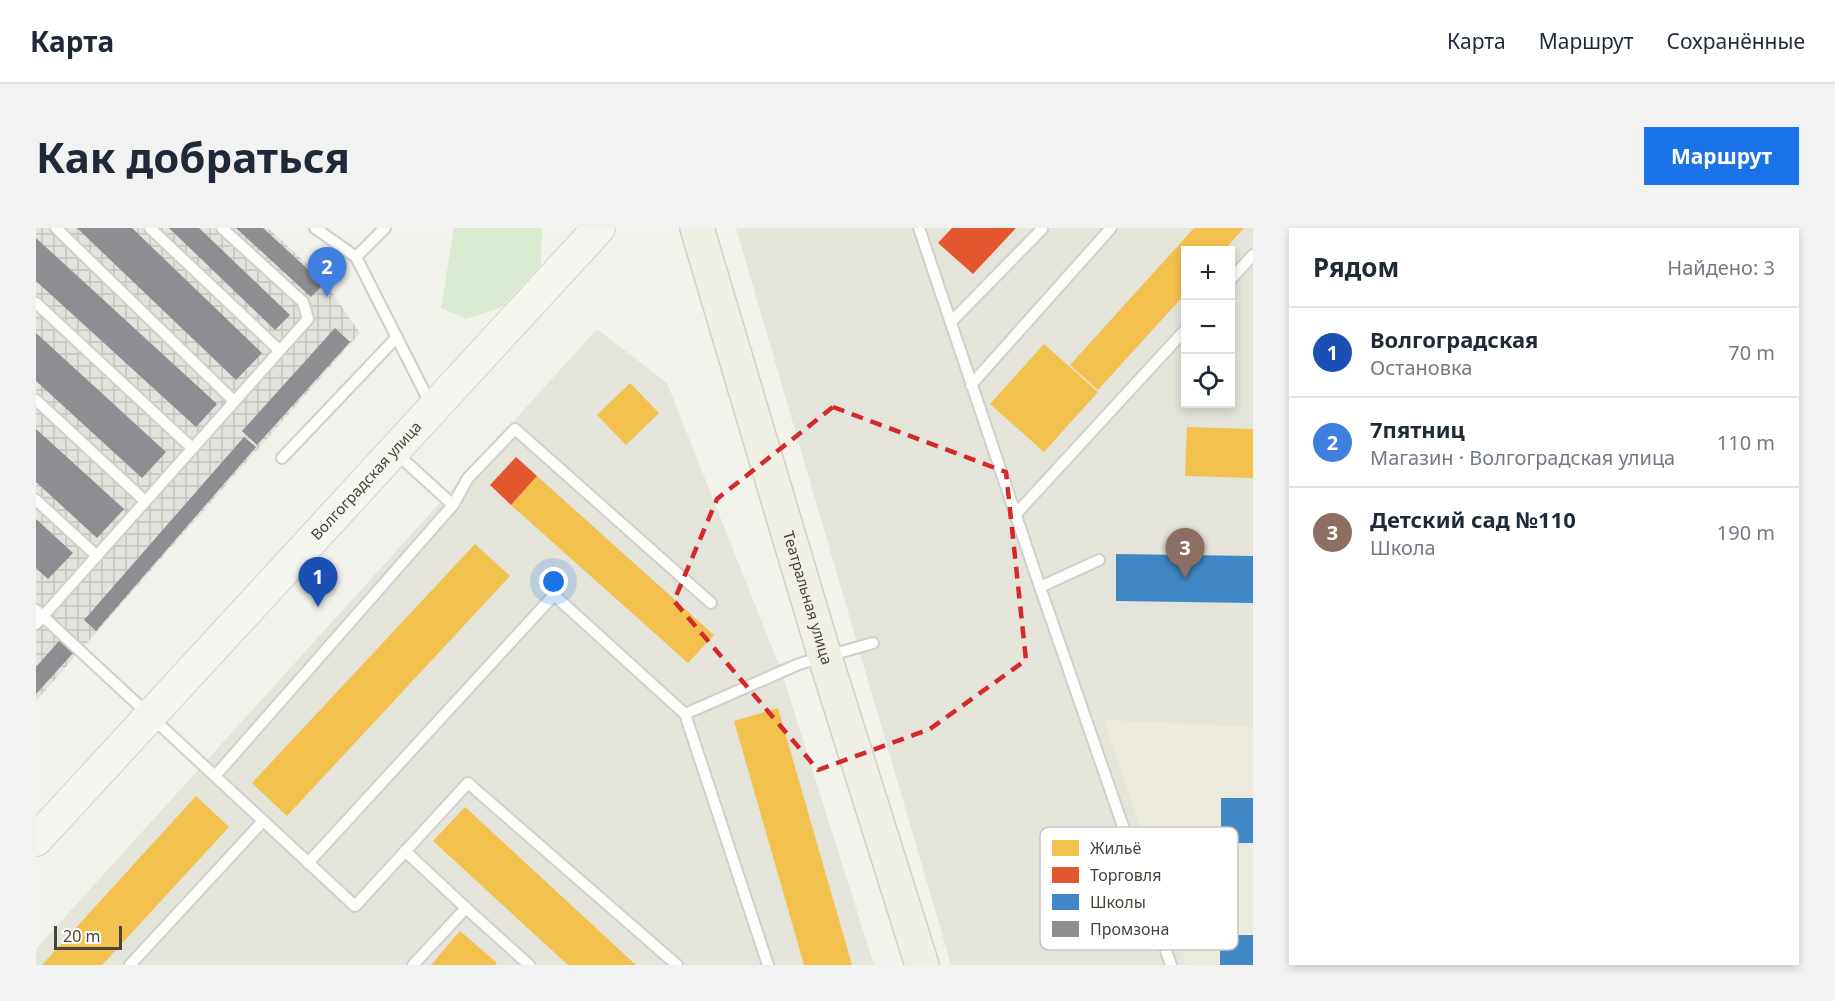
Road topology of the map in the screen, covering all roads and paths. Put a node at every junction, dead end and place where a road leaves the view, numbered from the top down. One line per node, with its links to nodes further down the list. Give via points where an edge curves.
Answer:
1 (56, 228): 21 (lane)
2 (150, 228): 18 (lane)
3 (222, 228): 18 (lane, via 303,302 308,319)
4 (315, 228): 12 (lane)
5 (385, 228): 12 (lane)
6 (600, 228): 22 (main road, Волгоградская улица)
7 (698, 228): 36 (main road, Театральная улица)
8 (1111, 228): 19 (lane)
9 (1042, 229): 15 (lane)
10 (922, 230): 15 (lane)
11 (1253, 255): 13 (lane)
12 (356, 257): 17 (lane)
13 (1235, 275)
14 (36, 303): 23 (lane)
15 (951, 322): 19 (lane)
16 (1181, 333): 29 (lane)
17 (397, 337): 22 (lane); 25 (lane)
18 (279, 350): 21 (lane)
19 (971, 385): 29 (lane)
20 (36, 400): 27 (lane)
21 (234, 401): 23 (lane)
22 (433, 408): 24 (main road, Волгоградская улица)
23 (192, 448): 27 (lane)
24 (394, 451): 28 (lane); 38 (main road, Волгоградская улица)
25 (282, 458)
26 (36, 500): 30 (lane)
27 (145, 501): 30 (lane)
28 (453, 505): 33 (lane, via 468,478 515,429); 39 (lane)
29 (1016, 515): 32 (lane)
30 (97, 556): 34 (lane)
31 (1099, 560): 32 (lane)
32 (1040, 587): 41 (lane)
33 (711, 603)
34 (38, 617): 38 (lane)
35 (873, 643): 36 (lane)
36 (825, 657): 37 (lane, via 799,664); 52 (main road, Театральная улица)
37 (686, 714): 44 (lane, via 554,595); 51 (lane)
38 (150, 717): 39 (lane); 42 (main road, Волгоградская улица)
39 (215, 776): 40 (lane)
40 (263, 821): 44 (lane); 47 (lane)
41 (1123, 827)
42 (36, 840)
43 (405, 851): 44 (lane, via 355,906); 45 (lane); 50 (lane, via 468,783)
44 (308, 862)
45 (466, 908): 48 (lane); 49 (lane)
46 (1166, 950): 53 (lane)
47 (130, 965)
48 (413, 965)
49 (529, 965)
50 (677, 965)
51 (768, 965)
52 (922, 965)
53 (1171, 965)

